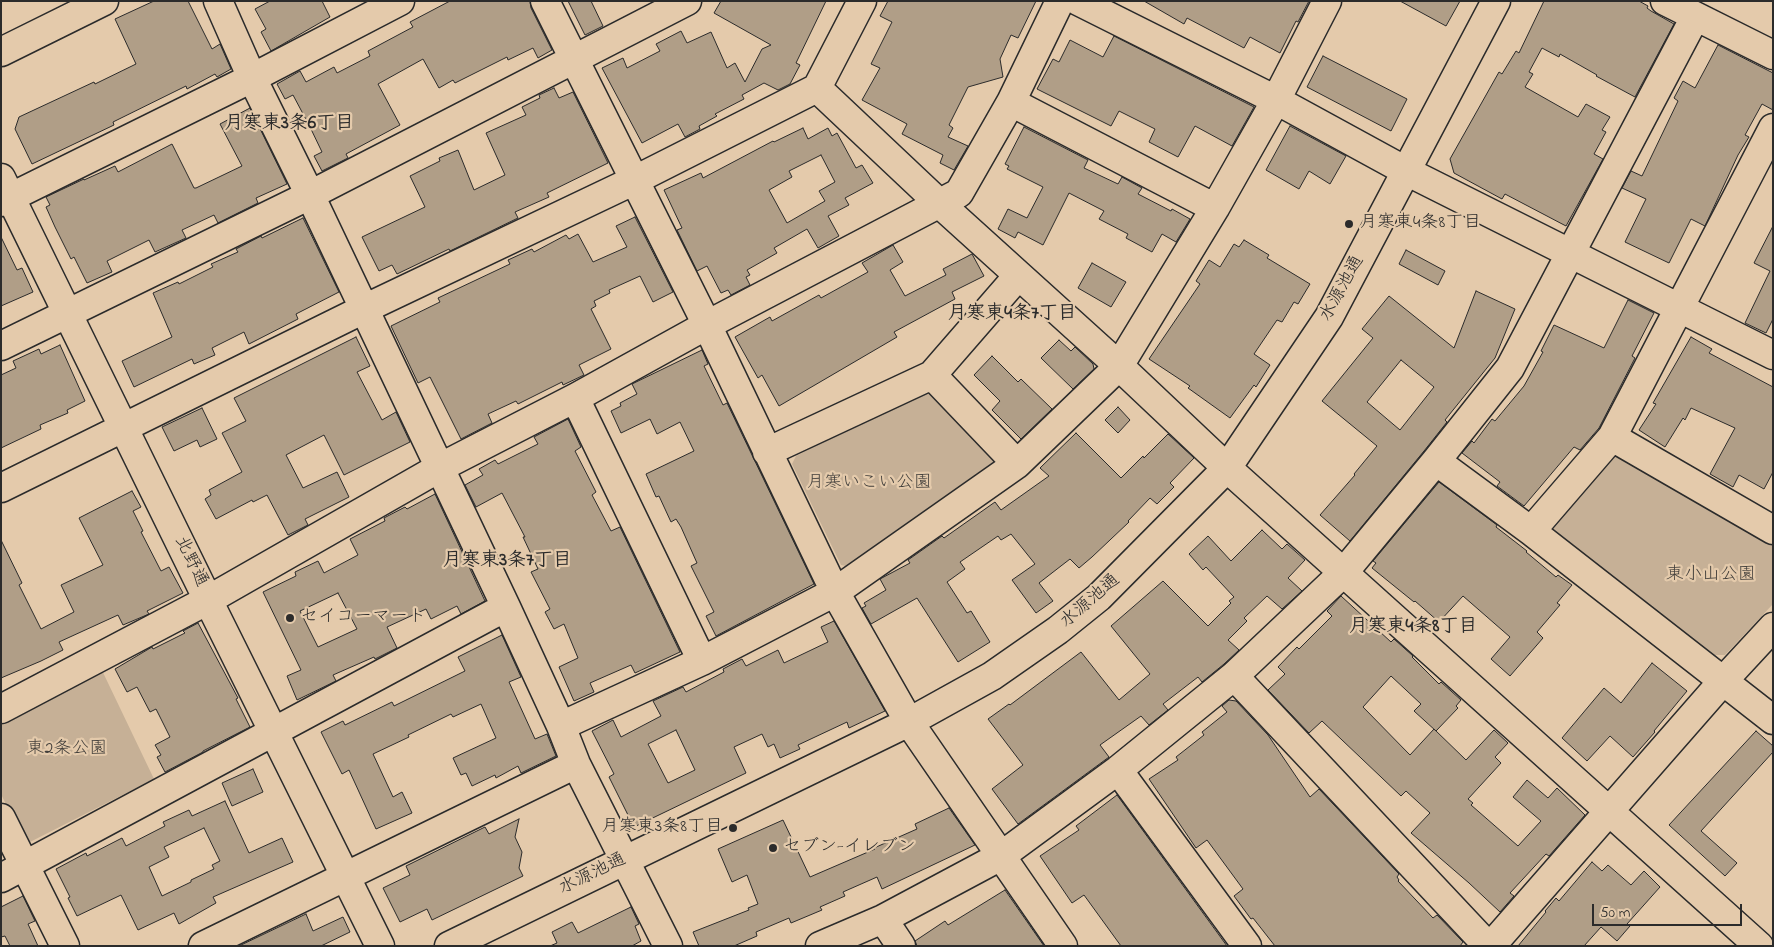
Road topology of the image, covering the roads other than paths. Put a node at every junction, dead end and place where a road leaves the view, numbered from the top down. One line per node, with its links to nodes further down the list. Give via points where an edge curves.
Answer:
1 (104, 1): 13 (street)
2 (218, 1): 16 (street)
3 (400, 1): 16 (street)
4 (545, 1): 15 (street)
5 (687, 1): 15 (street)
6 (862, 1): 17 (street)
7 (1060, 1): 19 (street)
8 (1078, 1): 18 (street)
9 (1327, 1): 18 (street)
10 (1496, 1): 21 (street, 水源池通)
11 (1665, 1): 12 (street)
12 (1695, 17): 14 (street); 27 (street)
13 (1, 52)
14 (1773, 56)
15 (574, 60): 22 (street); 24 (street)
16 (252, 78): 23 (street); 24 (street)
17 (817, 88): 22 (street); 25 (street)
18 (1276, 100): 21 (street); 26 (street)
19 (1011, 102): 25 (street, via 959,193); 26 (street)
20 (1773, 128): 30 (street)
21 (1406, 171): 27 (street); 44 (street, 水源池通, via 1329,318)
22 (635, 180): 29 (street); 32 (street)
23 (4, 192): 31 (street, 北野通)
24 (310, 195): 29 (street); 31 (street)
25 (940, 204): 28 (street); 32 (street)
26 (1215, 208): 35 (street)
27 (1570, 255): 30 (street); 41 (street, via 1510,368)
28 (1018, 276): 35 (street); 36 (street)
29 (364, 309): 38 (street); 43 (street)
30 (1680, 309): 34 (street); 39 (street)
31 (69, 314): 33 (street); 38 (street, 北野通)
32 (707, 325): 37 (street); 40 (street)
33 (1, 346)
34 (1773, 356)
35 (1119, 366): 42 (street); 44 (street)
36 (932, 374): 40 (street); 42 (street)
37 (575, 398): 43 (street); 53 (street)
38 (125, 428): 45 (street); 50 (street, 北野通)
39 (1612, 437): 46 (street); 47 (street)
40 (767, 452): 49 (street)
41 (1436, 461): 47 (street); 48 (street)
42 (1017, 464): 49 (street)
43 (439, 468): 50 (street); 51 (street)
44 (1227, 468): 48 (street); 58 (street, 水源池通, via 1099,597 1058,630 992,676)
45 (1, 488)
46 (1773, 530)
47 (1531, 531): 55 (street)
48 (1344, 572): 54 (street); 63 (street)
49 (835, 592): 53 (street); 58 (street)
50 (208, 600): 56 (street); 60 (street, 北野通)
51 (506, 607): 59 (street); 60 (street)
52 (1773, 627): 55 (street)
53 (702, 661): 59 (street)
54 (1234, 676): 62 (street); 79 (street)
55 (1723, 681): 57 (street); 63 (street)
56 (1, 709)
57 (1773, 720)
58 (909, 722): 65 (street); 66 (street, 水源池通)
59 (561, 726): 61 (street)
60 (274, 732): 67 (street); 68 (street, 北野通)
61 (576, 764): 66 (street); 68 (street)
62 (1118, 770): 65 (street); 78 (street)
63 (1609, 811): 79 (street); 80 (street)
64 (1, 818): 67 (street)
65 (1001, 856): 69 (street); 77 (street)
66 (625, 860): 73 (street, 水源池通); 74 (street)
67 (13, 872): 70 (street)
68 (346, 876): 71 (street); 72 (street, 北野通)
69 (882, 919): 75 (street); 76 (street)
70 (65, 946)
71 (203, 946)
72 (380, 946)
73 (449, 946)
74 (668, 946)
75 (820, 946)
76 (900, 946)
77 (1063, 946)
78 (1247, 946)
79 (1490, 946)
80 (1759, 946)

